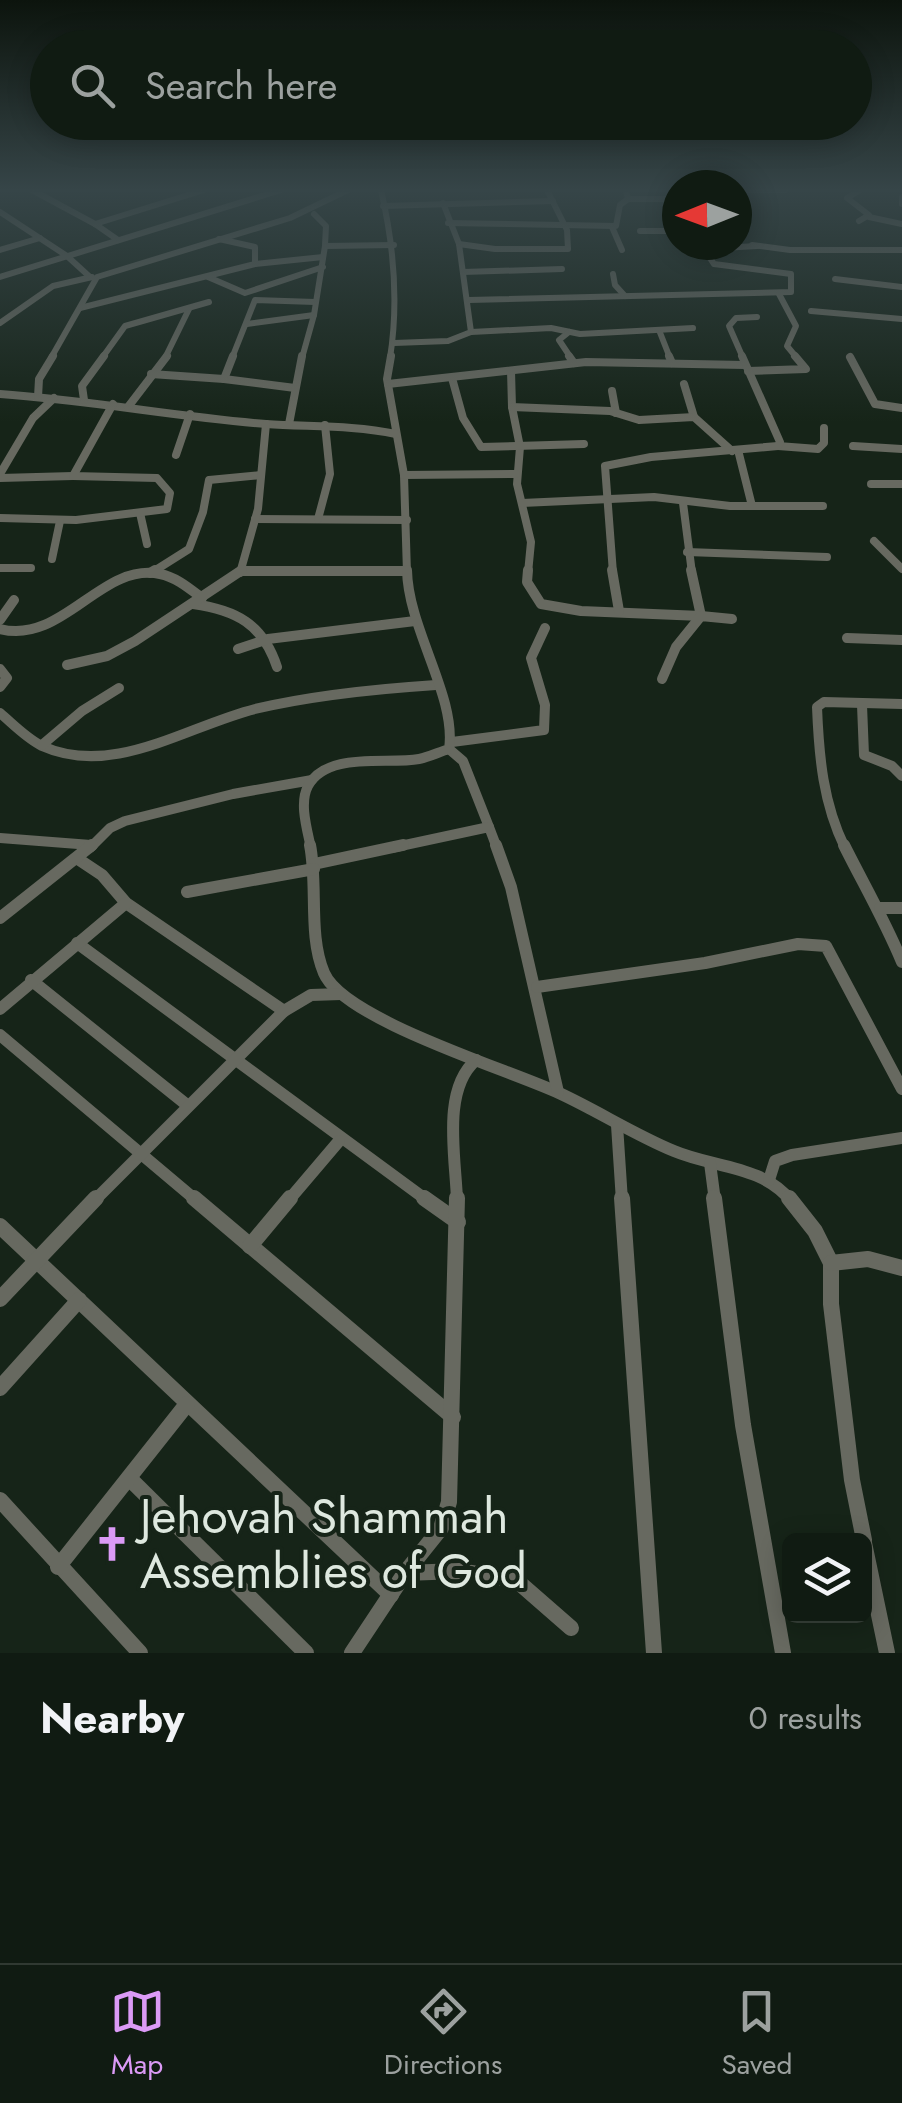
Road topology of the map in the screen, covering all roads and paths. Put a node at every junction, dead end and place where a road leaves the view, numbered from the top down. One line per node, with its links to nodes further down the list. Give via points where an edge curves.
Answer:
1 (31, 267): 12 (street)
2 (81, 267): 13 (street)
3 (125, 267): 13 (street)
4 (244, 267): 14 (street)
5 (323, 267): 14 (street, via 244,293); 21 (street)
6 (394, 267): 34 (street)
7 (462, 267): 10 (street)
8 (738, 267): 17 (street, via 791,274 794,290)
9 (562, 269): 10 (street)
10 (463, 272): 19 (street)
11 (614, 274): 18 (street)
12 (0, 277)
13 (94, 277): 22 (street); 28 (street, via 38,292)
14 (208, 277): 22 (street)
15 (835, 279): 16 (street)
16 (902, 287)
17 (779, 294): 18 (street); 38 (street, via 796,326 786,344 806,370)
18 (625, 296): 19 (street)
19 (469, 300): 32 (street)
20 (209, 302): 23 (street)
21 (316, 302): 25 (street); 29 (street, via 258,298)
22 (80, 308): 48 (street, via 48,360)
23 (189, 309): 40 (street, via 170,352); 50 (street, via 125,326 82,386)
24 (811, 310): 27 (street)
25 (314, 315): 29 (street); 45 (street)
26 (757, 317): 38 (street, via 736,318 729,326)
27 (902, 319)
28 (0, 323)
29 (247, 324): 42 (street)
30 (693, 328): 31 (street)
31 (659, 330): 33 (street); 37 (street)
32 (471, 332): 33 (street); 34 (street)
33 (568, 332): 36 (street, via 559,340)
34 (394, 343): 43 (street)
35 (850, 357): 54 (street, via 875,404)
36 (574, 363): 37 (street); 39 (street)
37 (672, 363): 38 (street)
38 (746, 368): 64 (street)
39 (512, 371): 41 (street); 53 (street)
40 (151, 374): 42 (street); 52 (street)
41 (452, 378): 43 (street); 66 (street, via 477,445)
42 (224, 379): 45 (street)
43 (388, 384): 62 (street)
44 (684, 384): 57 (street)
45 (296, 388): 59 (street)
46 (612, 391): 55 (street)
47 (0, 394): 48 (street)
48 (38, 397): 49 (street)
49 (54, 398): 50 (street); 70 (street)
50 (84, 400): 51 (street)
51 (113, 404): 52 (street); 75 (street)
52 (128, 406): 56 (street)
53 (512, 407): 55 (street); 66 (street)
54 (902, 408)
55 (616, 412): 57 (street, via 639,420)
56 (190, 414): 58 (street); 71 (street)
57 (694, 416): 68 (street)
58 (266, 424): 59 (street); 73 (street)
59 (289, 424): 60 (street)
60 (325, 425): 62 (street); 87 (street, via 330,474)
61 (824, 428): 64 (street, via 818,449)
62 (396, 434): 76 (street)
63 (584, 444): 66 (street)
64 (778, 446): 68 (street)
65 (853, 446): 67 (street)
66 (520, 447): 72 (street)
67 (902, 450)
68 (735, 451): 79 (street, via 609,463); 82 (street)
69 (0, 452): 70 (street)
70 (13, 452): 74 (street)
71 (176, 456)
72 (516, 474): 76 (street); 80 (street)
73 (262, 475): 86 (street); 100 (street, via 209,480 189,549)
74 (0, 476): 75 (street)
75 (73, 476): 84 (street, via 157,478 169,489 169,507)
76 (404, 476): 88 (street)
77 (870, 484): 78 (street)
78 (902, 484)
79 (609, 498): 80 (street); 81 (street); 104 (street)
80 (522, 503): 104 (street, via 531,542 528,582 537,600 551,608)
81 (683, 503): 82 (street); 92 (street)
82 (752, 506): 83 (street)
83 (823, 506)
84 (140, 513): 89 (street); 91 (street)
85 (0, 518): 89 (street)
86 (254, 518): 87 (street); 98 (street)
87 (318, 519): 88 (street)
88 (407, 520): 99 (street)
89 (60, 521): 94 (street)
90 (874, 540): 97 (street)
91 (147, 544)
92 (687, 552): 93 (street); 105 (street)
93 (827, 557)
94 (52, 559)
95 (0, 568): 96 (street)
96 (30, 568)
97 (902, 569)
98 (242, 570): 99 (street); 101 (street)
99 (406, 571): 108 (street)
100 (150, 572): 101 (street); 110 (street, via 37,631)
101 (202, 598): 103 (street)
102 (14, 600): 107 (street)
103 (192, 604): 112 (street, via 242,614); 115 (street, via 107,656)
104 (619, 611): 105 (street)
105 (701, 616): 106 (street); 118 (street)
106 (732, 619)
107 (0, 620)
108 (415, 622): 112 (street); 119 (street)
109 (545, 628): 126 (street, via 529,651 544,730)
110 (0, 629)
111 (847, 638): 113 (street)
112 (268, 639): 114 (street); 116 (street)
113 (902, 640)
114 (238, 649)
115 (67, 665)
116 (277, 666)
117 (0, 669): 120 (street, via 7,678)
118 (662, 680)
119 (436, 686): 125 (street, via 248,711 114,754); 126 (street, via 452,729)
120 (0, 687)
121 (120, 688): 125 (street)
122 (902, 704): 123 (street)
123 (862, 705): 127 (street, via 864,754); 136 (street, via 818,704 817,751 834,825)
124 (0, 713): 125 (street)
125 (42, 745)
126 (451, 746): 128 (street, via 420,759 337,765); 129 (street, via 467,768)
127 (902, 776)
128 (312, 780): 131 (street, via 125,821); 133 (street, via 303,804)
129 (489, 827): 133 (street); 142 (street)
130 (0, 838): 131 (street)
131 (90, 846): 132 (street)
132 (78, 859): 135 (street); 138 (street)
133 (314, 867): 134 (street); 143 (street, via 321,966)
134 (187, 892)
135 (126, 903): 139 (street); 145 (street)
136 (880, 908): 137 (street); 140 (street)
137 (902, 908)
138 (0, 918)
139 (77, 943): 141 (street); 147 (street)
140 (902, 962)
141 (31, 980): 144 (street); 151 (street)
142 (537, 987): 149 (street, via 798,944 826,946); 150 (street)
143 (341, 994): 145 (street, via 311,995); 148 (street, via 385,1022)
144 (0, 1009)
145 (284, 1011): 147 (street)
146 (0, 1036): 155 (street)
147 (236, 1058): 151 (street); 154 (street)
148 (476, 1060): 150 (street); 158 (street, via 456,1087)
149 (902, 1089)
150 (558, 1092): 152 (street)
151 (186, 1106): 155 (street)
152 (617, 1125): 156 (street); 180 (street)
153 (902, 1138): 157 (street, via 792,1154 775,1161)
154 (339, 1141): 158 (street); 160 (street)
155 (140, 1153): 160 (street); 161 (street)
156 (710, 1163): 157 (street); 181 (street, via 743,1425)
157 (769, 1180): 162 (street, via 802,1213)
158 (458, 1222): 168 (street)
159 (0, 1226): 161 (street)
160 (250, 1246): 168 (street)
161 (38, 1259): 164 (street); 165 (street)
162 (831, 1263): 163 (street, via 868,1260); 171 (street)
163 (902, 1268)
164 (0, 1299)
165 (79, 1300): 166 (street); 167 (street)
166 (0, 1388)
167 (187, 1404): 169 (street); 175 (street)
168 (453, 1416): 173 (street, via 452,1478 441,1528)
169 (130, 1478): 172 (street); 178 (street)
170 (0, 1500): 172 (street)
171 (862, 1533)
172 (58, 1567): 177 (street)
173 (404, 1573): 175 (street); 176 (street, via 459,1571 516,1580)
174 (872, 1581): 182 (street)
175 (390, 1594): 179 (street)
176 (571, 1628)
177 (140, 1653)
178 (306, 1653)
179 (352, 1653)
180 (654, 1653)
181 (783, 1653)
182 (887, 1653)

